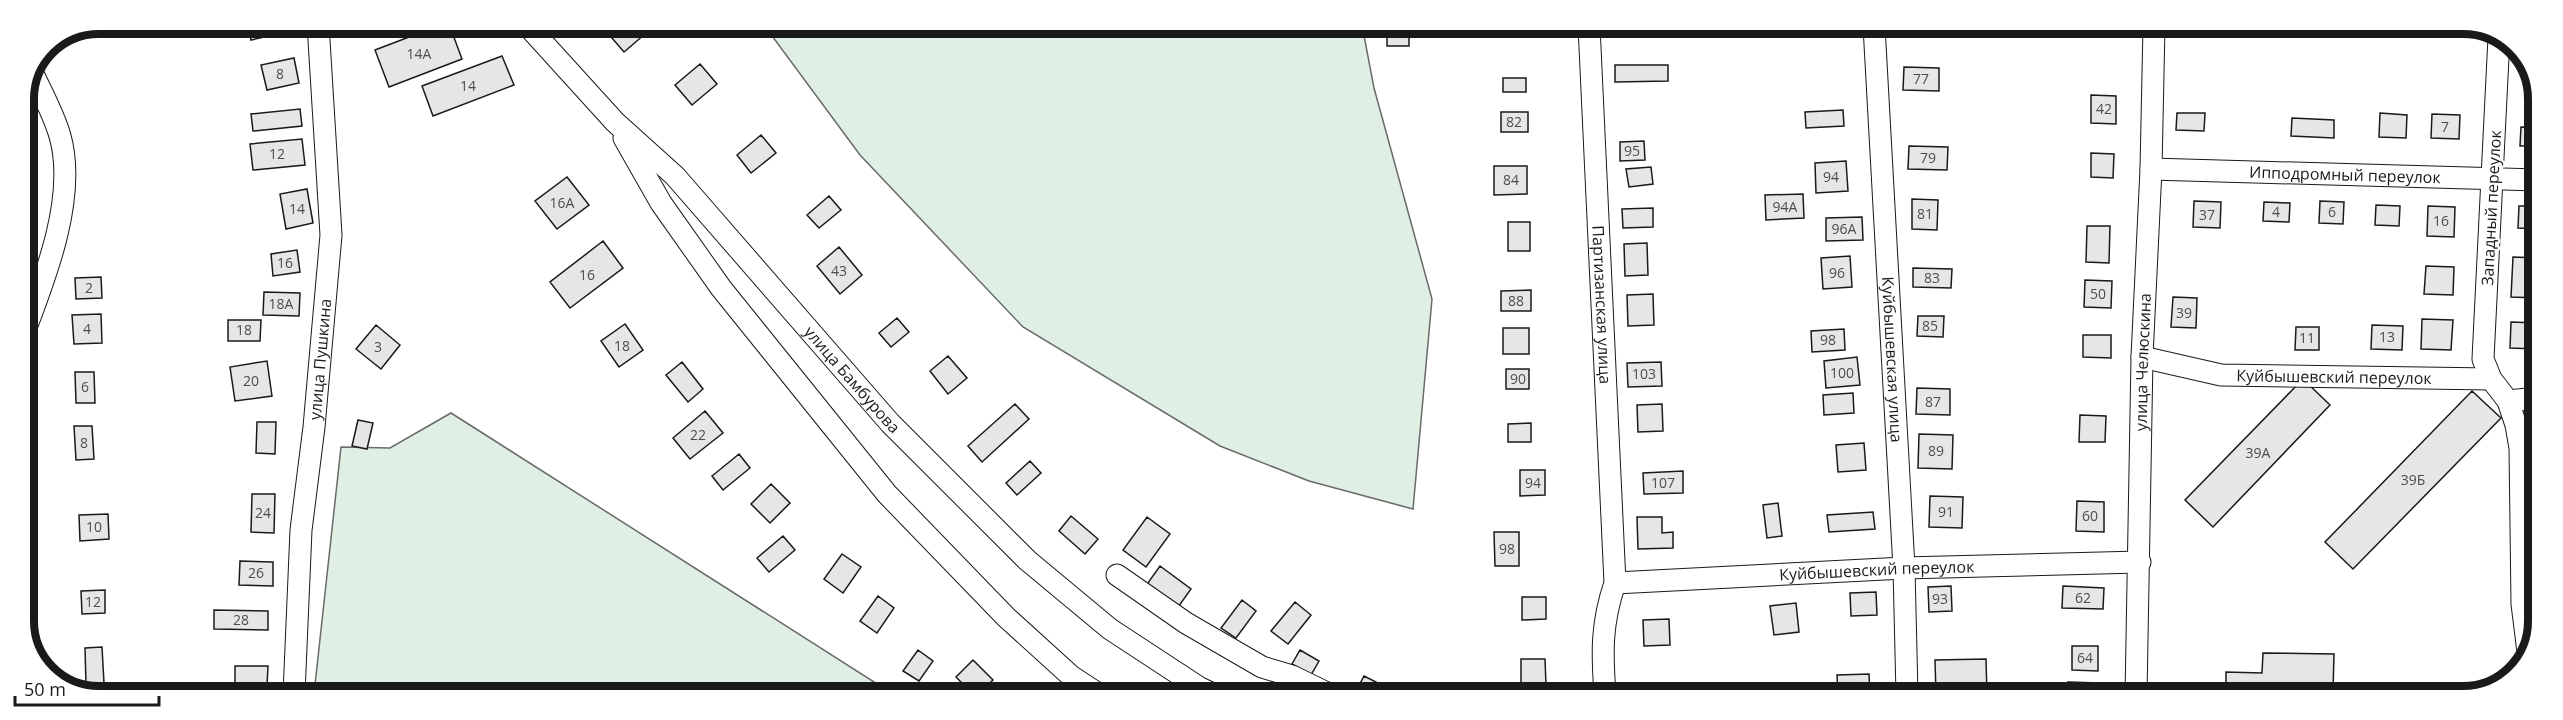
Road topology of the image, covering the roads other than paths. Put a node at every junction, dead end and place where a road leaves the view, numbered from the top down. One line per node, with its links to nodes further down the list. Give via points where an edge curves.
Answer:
1 (319, 34): 22 (street, улица Пушкина, via 331,236 301,530)
2 (535, 34): 8 (street, улица Бамбурова)
3 (1589, 34): 20 (street, Партизанская улица)
4 (1874, 34): 18 (street, Куйбышевская улица)
5 (2154, 34): 9 (street, улица Челюскина)
6 (2499, 45): 10 (street, Западный переулок)
7 (37, 83): 12 (street, via 60,135 65,172 58,228)
8 (615, 122): 23 (street, via 661,202 722,288 887,494 1006,617); 24 (street, улица Бамбурова, via 675,176 890,423 1027,560 1110,629)
9 (2151, 169): 10 (street, Ипподромный переулок); 13 (street, улица Челюскина)
10 (2492, 179): 11 (street, Ипподромный переулок); 14 (street, Западный переулок, via 2483,359)
11 (2528, 180)
12 (34, 305)
13 (2142, 357): 14 (street, Куйбышевский переулок, via 2221,375); 17 (street, улица Челюскина)
14 (2491, 379): 16 (street)
15 (2528, 399): 16 (street)
16 (2508, 401): 21 (street, via 2520,448 2522,604)
17 (2139, 562): 18 (street, Куйбышевский переулок); 28 (street, улица Челюскина)
18 (1904, 568): 20 (street, Куйбышевский переулок); 27 (street, Куйбышевская улица)
19 (1117, 575): 25 (street, via 1186,623 1262,667)
20 (1614, 583): 26 (street, Партизанская улица, via 1605,612)
21 (2526, 637)
22 (294, 686)
23 (1087, 686)
24 (1197, 686)
25 (1313, 686)
26 (1604, 686)
27 (1906, 686)
28 (2136, 686)

